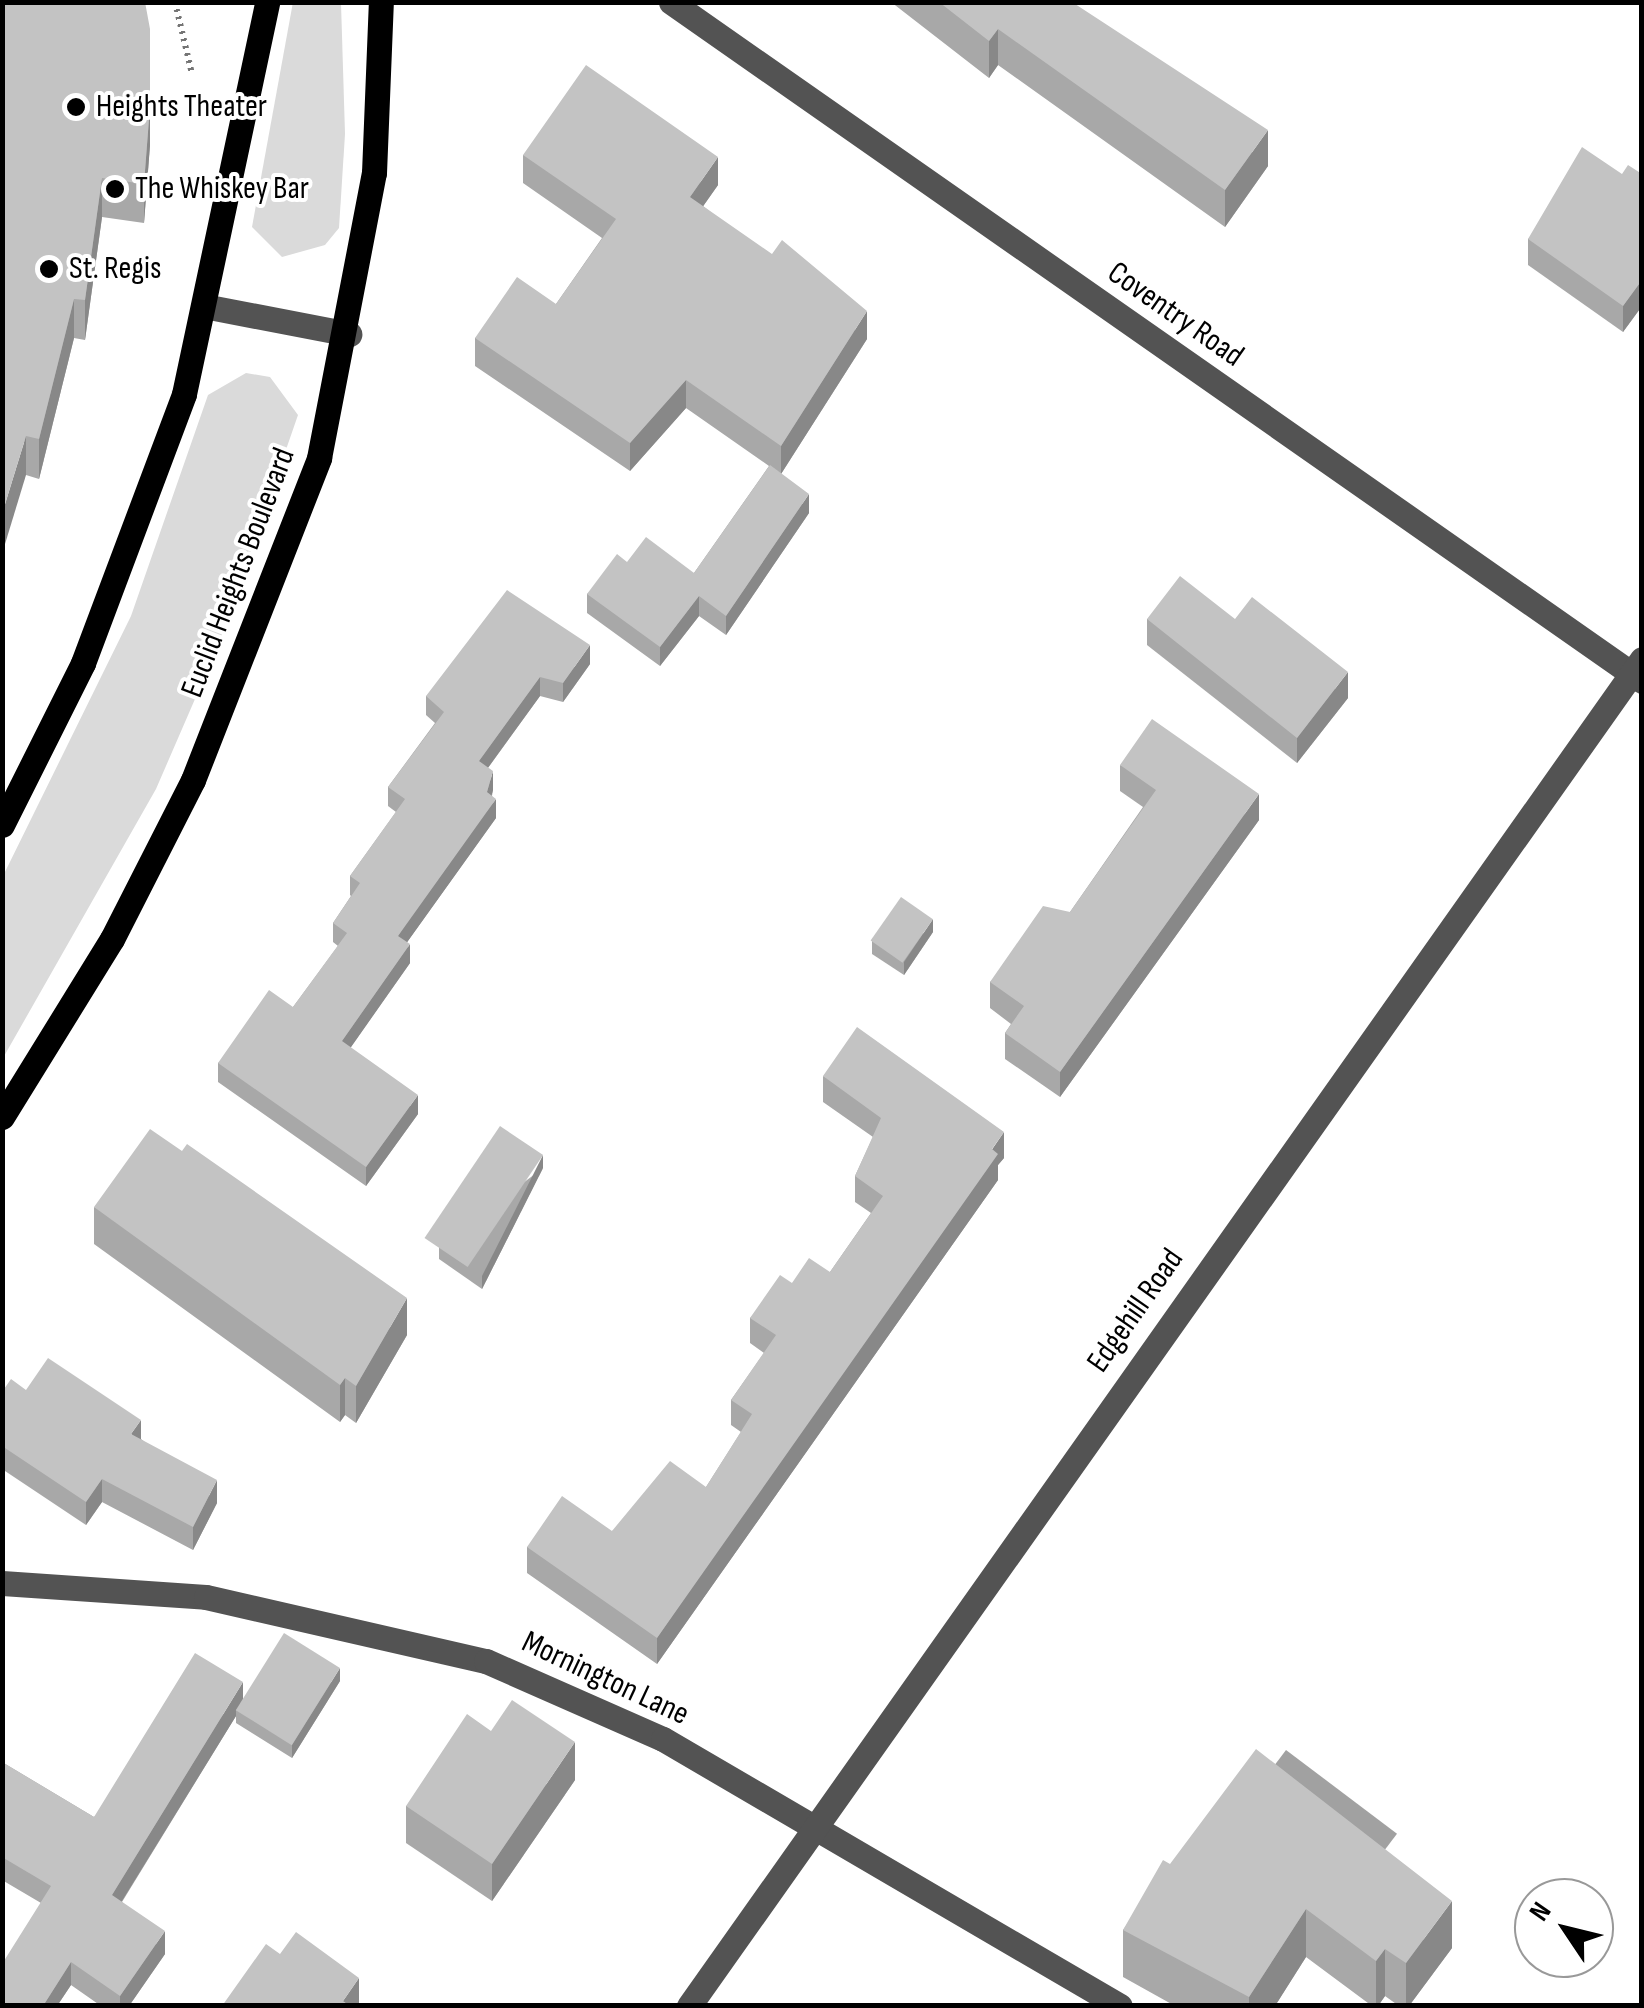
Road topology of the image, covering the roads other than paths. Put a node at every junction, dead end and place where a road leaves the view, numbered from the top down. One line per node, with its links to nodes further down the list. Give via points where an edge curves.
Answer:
1 (267, 2): 4 (main road)
2 (381, 2): 5 (main road, Euclid Heights Boulevard, via 374,173)
3 (671, 2): 6 (street, Coventry Road)
4 (209, 306): 5 (street); 7 (main road, via 118,578)
5 (349, 334): 8 (main road, Euclid Heights Boulevard, via 272,594 193,780 112,939)
6 (1638, 671): 10 (street, Edgehill Road)
7 (2, 825)
8 (2, 1118)
9 (2, 1583): 10 (street, Mornington Lane, via 110,1585 259,1605 486,1660 663,1739)
10 (816, 1825): 11 (street, Edgehill Road); 12 (street, Mornington Lane)
11 (689, 2006)
12 (1120, 2006)

